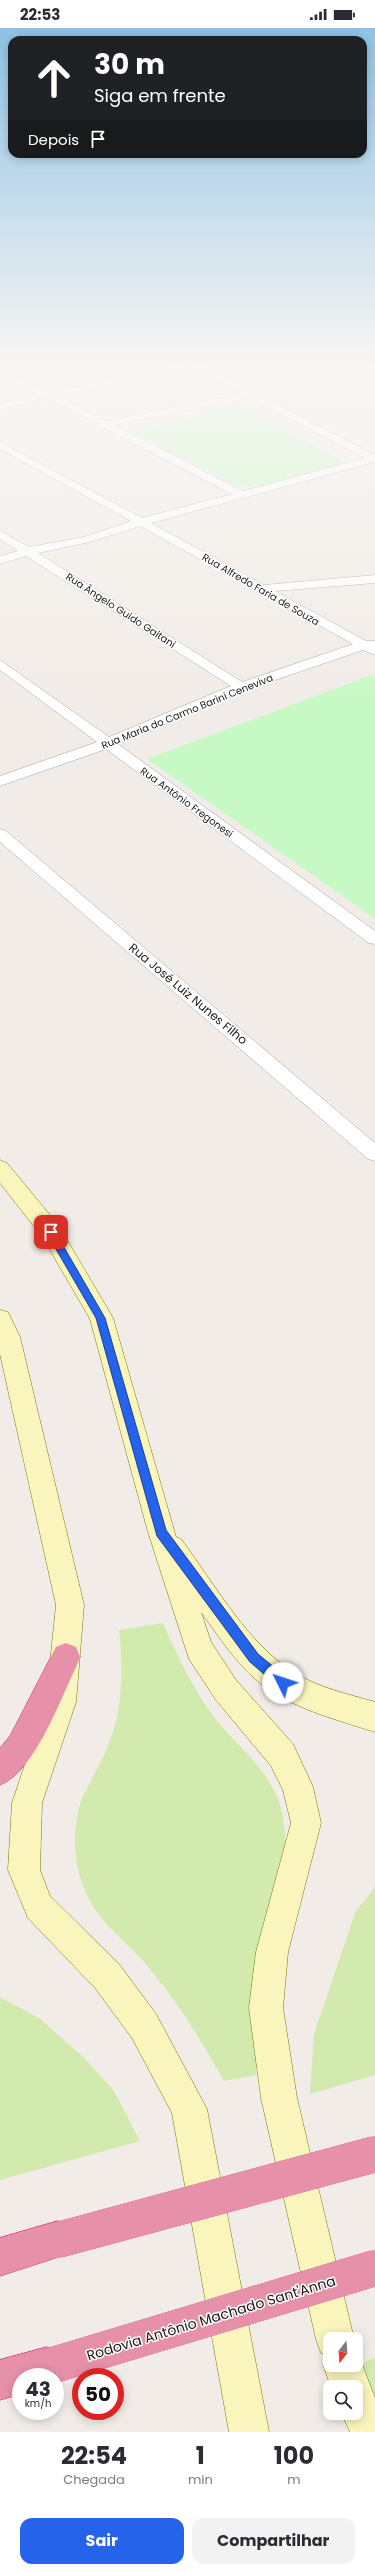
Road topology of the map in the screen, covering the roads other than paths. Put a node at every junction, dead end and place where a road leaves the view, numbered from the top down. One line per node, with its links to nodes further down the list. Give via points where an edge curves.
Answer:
1 (59, 477): 5 (street, Rua Alfredo Faria de Souza)
2 (207, 477): 4 (street)
3 (306, 477): 4 (street)
4 (243, 495): 5 (street)
5 (141, 522): 7 (street, via 86,540); 10 (street, Rua Alfredo Faria de Souza)
6 (0, 534): 7 (street, Rua Ângelo Guido Gaitani)
7 (29, 551): 8 (street); 13 (street, Rua Ângelo Guido Gaitani)
8 (0, 560)
9 (375, 579): 10 (street)
10 (265, 588): 11 (street, Rua Alfredo Faria de Souza, via 311,618)
11 (371, 646): 13 (street, Rua Maria do Carmo Barini Ceneviva)
12 (0, 664): 14 (street, Rua Antônio Fregonesi)
13 (241, 687): 14 (street, Rua Maria do Carmo Barini Ceneviva)
14 (108, 743): 15 (street, Rua Maria do Carmo Barini Ceneviva); 17 (street, Rua Antônio Fregonesi)
15 (0, 781)
16 (0, 834): 18 (street, Rua José Luiz Nunes Filho)
17 (375, 939)
18 (374, 1152)
19 (0, 1168): 21 (main road, via 51,1232 101,1318)
20 (0, 1319): 22 (main road, via 8,1337 70,1605)
21 (161, 1532): 23 (main road, via 254,1658 283,1683 317,1699); 28 (main road, via 199,1649 226,1690 282,1755 298,1787 306,1823 272,1952 266,2008 279,2098)
22 (66, 1657): 24 (highway, via 21,1747); 31 (main road, via 60,1702 27,1803 24,1870 39,1907 107,1976 144,2026 189,2109)
23 (375, 1717)
24 (0, 1770)
25 (375, 2154): 26 (highway, bridge)
26 (0, 2257)
27 (375, 2268): 29 (highway, Rodovia Antônio Machado Sant'Anna, bridge)
28 (333, 2332)
29 (0, 2380)
30 (363, 2416): 32 (main road)
31 (249, 2432)
32 (370, 2432)

